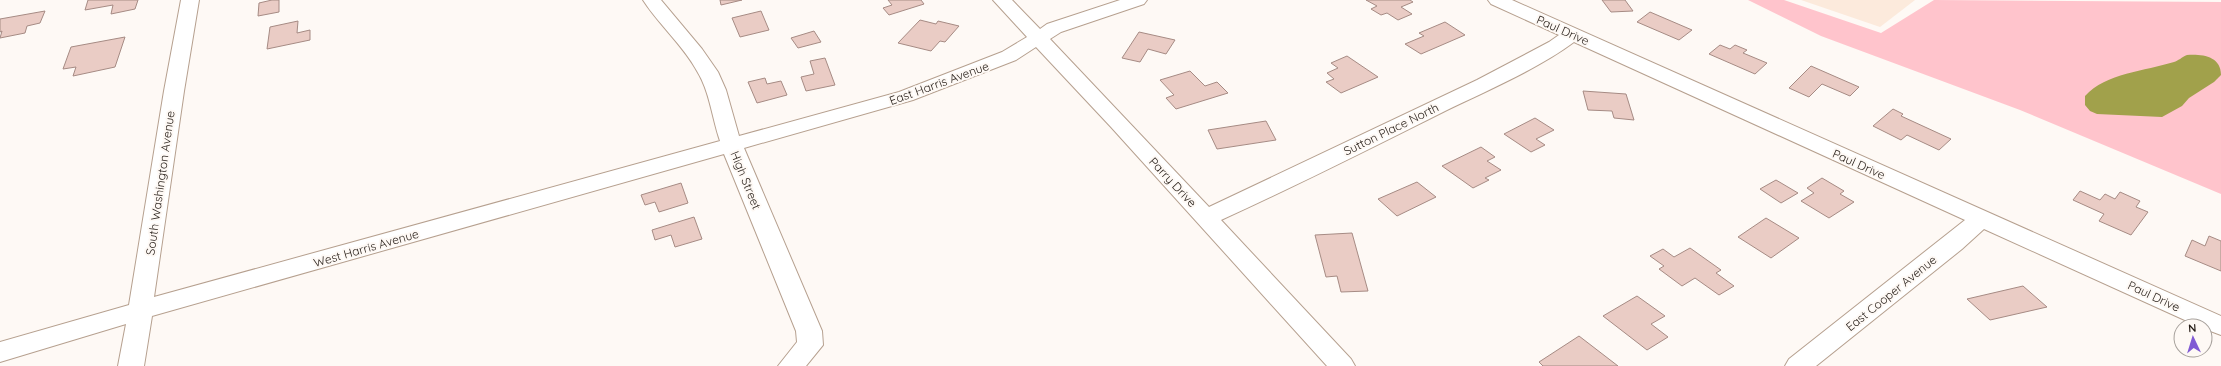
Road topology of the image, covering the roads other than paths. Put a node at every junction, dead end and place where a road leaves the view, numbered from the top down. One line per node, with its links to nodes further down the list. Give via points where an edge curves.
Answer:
1 (190, 0): 11 (street, South Washington Avenue, via 167,125)
2 (652, 0): 8 (street, High Street, via 708,72)
3 (1002, 0): 7 (street, Parry Drive)
4 (1138, 0): 7 (street, East Harris Avenue, via 1054,28)
5 (1497, 0): 6 (street, Paul Drive)
6 (1572, 34): 9 (street, Sutton Place North, via 1556,46 1484,84); 10 (street, Paul Drive)
7 (1037, 37): 8 (street, East Harris Avenue, via 1009,56 932,87 848,114); 9 (street, Parry Drive)
8 (732, 146): 11 (street, West Harris Avenue); 15 (street, High Street, via 809,331 810,344)
9 (1206, 218): 16 (street, Parry Drive)
10 (1982, 218): 12 (street, Paul Drive); 17 (street, East Cooper Avenue)
11 (141, 310): 13 (street, West Harris Avenue); 14 (street, South Washington Avenue)
12 (2221, 326)
13 (0, 352)
14 (131, 366)
15 (791, 366)
16 (1342, 366)
17 (1798, 366)

